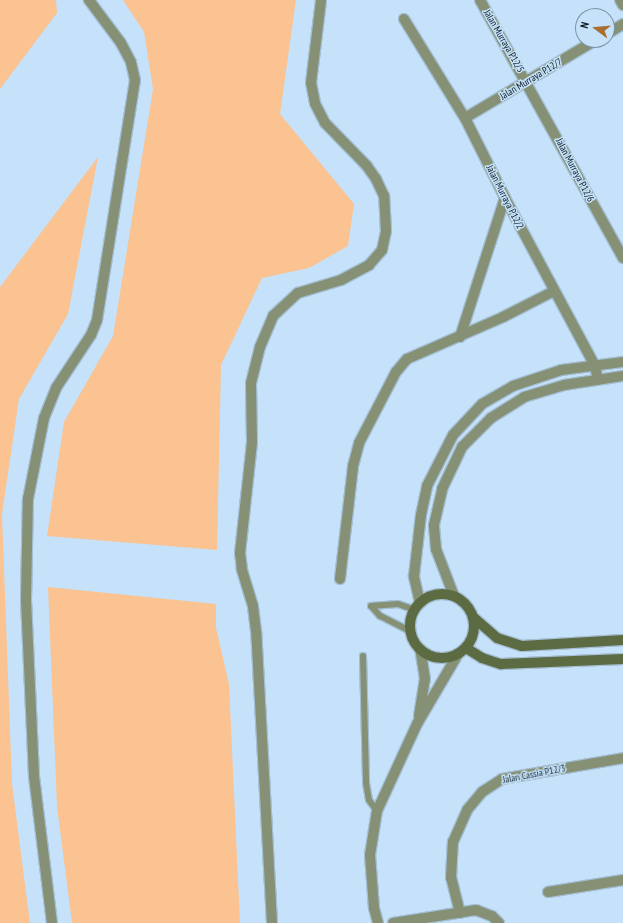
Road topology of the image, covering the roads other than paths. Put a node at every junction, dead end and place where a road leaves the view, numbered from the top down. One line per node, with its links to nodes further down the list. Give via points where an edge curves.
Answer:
1 (88, 0): 34 (street, via 121,43 131,62 135,80 97,320 91,335 56,388 47,410 35,454 28,499 26,599 34,776)
2 (322, 0): 35 (street, via 311,83 315,103 325,123 367,166 376,179 384,196 386,231 382,250 369,265 341,280 298,293 273,316 260,347 251,383 252,442 240,553 253,606 256,631)
3 (480, 0): 8 (street, Jalan Murraya P12/5)
4 (620, 0): 5 (street)
5 (623, 5)
6 (404, 19): 9 (street, Jalan Murraya P12/2)
7 (583, 48): 8 (street, Jalan Murraya P12/7)
8 (528, 82): 9 (street, Jalan Murraya P12/7); 11 (street, Jalan Murraya P12/6)
9 (465, 118): 10 (street, Jalan Murraya P12/2)
10 (504, 198): 12 (street, Jalan Murraya P12/2); 13 (street)
11 (623, 258)
12 (554, 291): 13 (street); 15 (street, Jalan Murraya P12/2)
13 (460, 336): 18 (street, via 407,359 396,372 367,423 353,466)
14 (623, 362): 15 (street)
15 (595, 366): 17 (street, Jalan Murraya P12/2); 20 (street, via 561,370 513,386 482,404 453,435 427,486 414,576)
16 (623, 376): 17 (street)
17 (598, 380): 19 (street, via 564,385 524,397 490,418 462,447 442,489 434,525 436,549)
18 (340, 579)
19 (454, 596): 20 (street, via 436,595); 21 (street, via 466,604)
20 (417, 606): 22 (street); 22 (lane, via 370,606 380,616)
21 (473, 617): 23 (street, via 497,638 522,646); 25 (street, via 474,634)
22 (410, 631): 24 (street)
23 (623, 640)
24 (420, 649): 25 (street, via 434,658 446,658); 28 (street, via 425,679)
25 (462, 651): 27 (street, via 501,664); 28 (street)
26 (364, 656): 30 (lane, via 366,783 369,800)
27 (623, 659)
28 (417, 724): 30 (street)
29 (623, 758): 33 (street, Jalan Cassia P12/3, via 502,779 482,792 467,810 453,842 451,878)
30 (377, 811): 36 (street, via 370,855 374,908)
31 (623, 880): 32 (street)
32 (548, 892)
33 (460, 913): 37 (street); 38 (street, via 476,910 492,916)
34 (52, 923)
35 (272, 923)
36 (378, 923)
37 (393, 923)
38 (499, 923)

